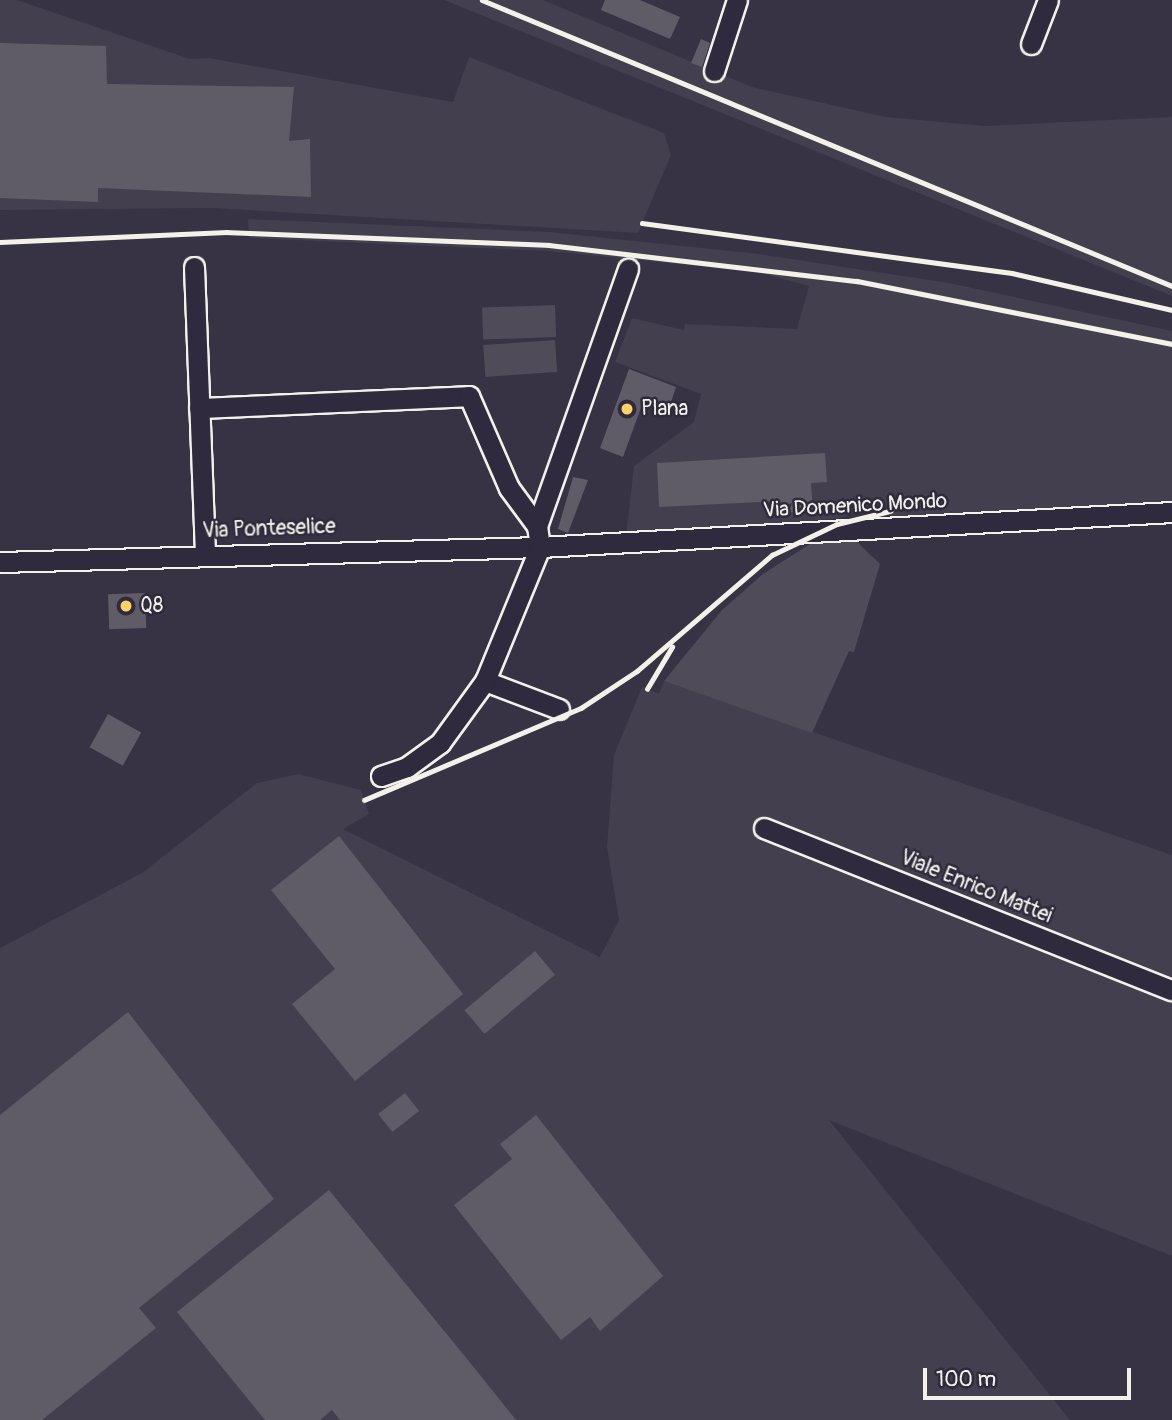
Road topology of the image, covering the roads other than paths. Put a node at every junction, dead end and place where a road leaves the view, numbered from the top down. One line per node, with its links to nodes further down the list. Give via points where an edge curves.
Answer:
1 (737, 0): 4 (street)
2 (1048, 0): 3 (street)
3 (1031, 44)
4 (714, 71)
5 (194, 267): 7 (street)
6 (628, 269): 9 (street)
7 (200, 408): 9 (street, via 470,396 509,488); 11 (street)
8 (1172, 512): 10 (street, Via Domenico Mondo)
9 (537, 526): 10 (street)
10 (540, 547): 11 (street, Via Ponteselice); 13 (street)
11 (205, 554): 12 (street, Via Ponteselice)
12 (0, 562)
13 (485, 681): 14 (street); 15 (street, via 440,743 407,767)
14 (559, 709)
15 (381, 776)
16 (764, 828): 17 (street, Viale Enrico Mattei)
17 (1172, 990)

